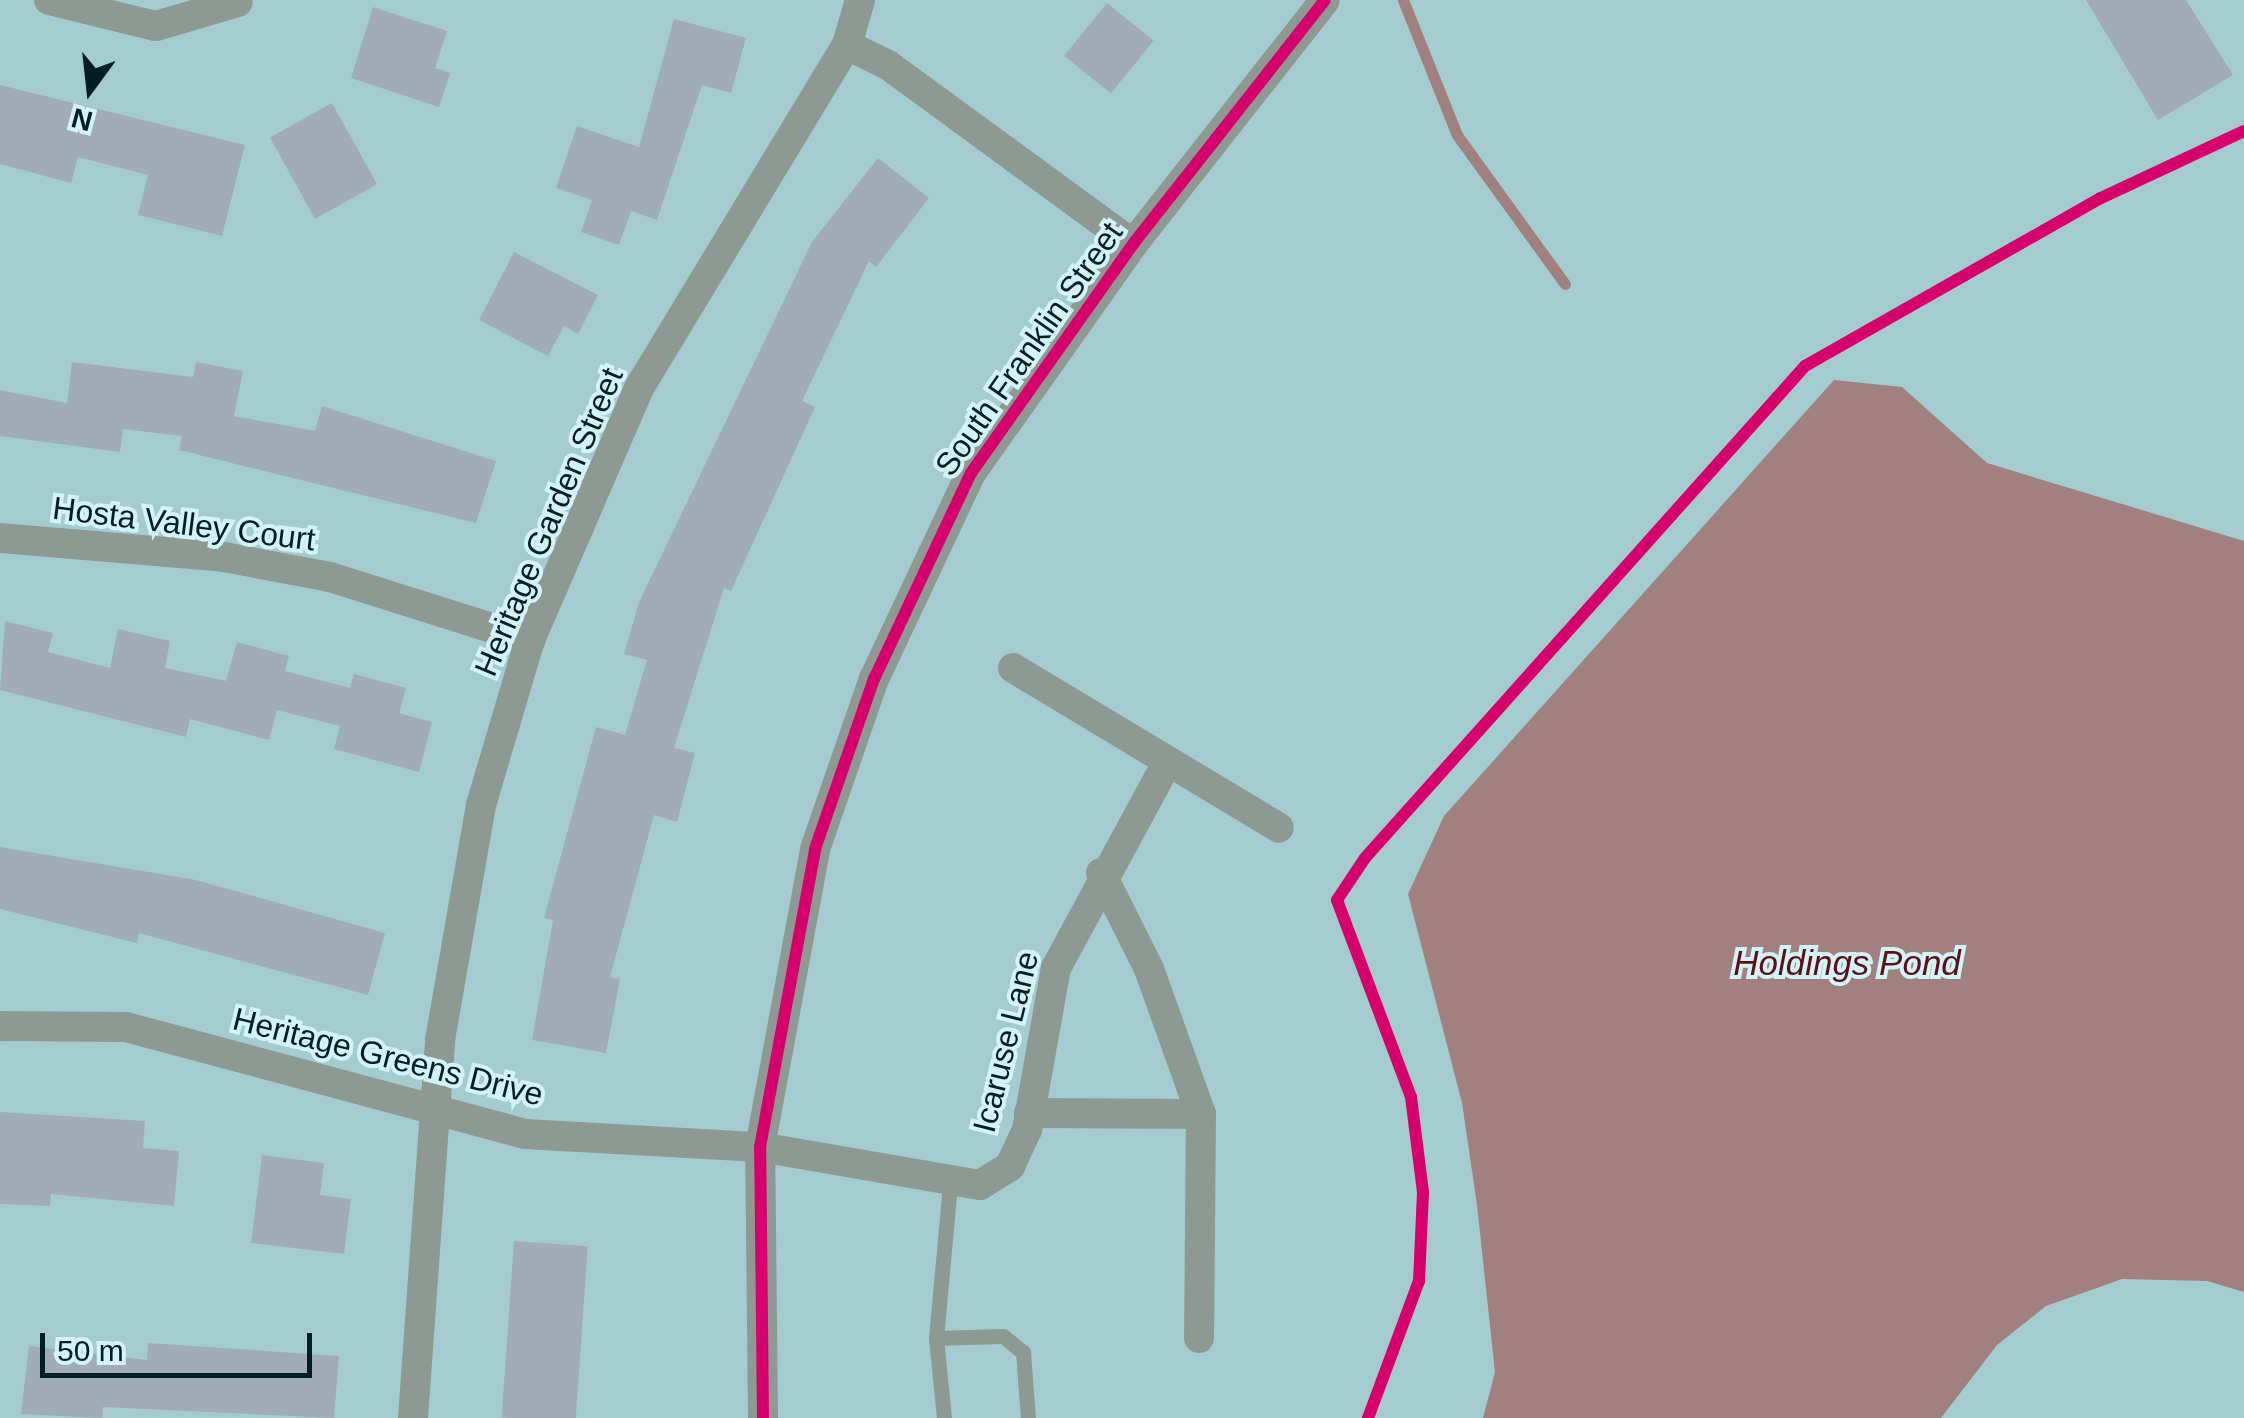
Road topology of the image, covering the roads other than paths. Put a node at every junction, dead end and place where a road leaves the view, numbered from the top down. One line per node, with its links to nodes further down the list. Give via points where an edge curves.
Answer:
1 (49, 0): 4 (street, via 156,26)
2 (860, 0): 5 (street, Heritage Garden Street)
3 (1325, 0): 6 (street, South Franklin Street)
4 (238, 2)
5 (847, 45): 6 (street, via 965,119); 8 (street, Heritage Garden Street, via 639,388)
6 (1132, 244): 17 (street, South Franklin Street, via 970,473 874,680 815,849)
7 (0, 538): 8 (street, Hosta Valley Court, via 206,555 330,577)
8 (530, 640): 14 (street, Heritage Garden Street, via 481,806)
9 (1013, 668): 10 (street)
10 (1168, 760): 11 (street); 12 (street, Icaruse Lane)
11 (1279, 828)
12 (1101, 874): 15 (street, Icaruse Lane, via 1056,968); 16 (street, via 1150,969)
13 (0, 1026): 14 (street, Heritage Greens Drive, via 126,1027)
14 (432, 1108): 17 (street, Heritage Greens Drive, via 525,1134); 21 (street, Heritage Garden Street)
15 (1030, 1113): 16 (street); 18 (street, Icaruse Lane, via 1010,1166 980,1185)
16 (1202, 1114): 20 (street)
17 (760, 1147): 18 (street, via 899,1166); 22 (street, South Franklin Street)
18 (950, 1184): 19 (lane)
19 (936, 1338): 23 (lane); 24 (lane, via 1003,1336 1023,1352)
20 (1200, 1338)
21 (413, 1418)
22 (763, 1418)
23 (944, 1418)
24 (1028, 1418)

